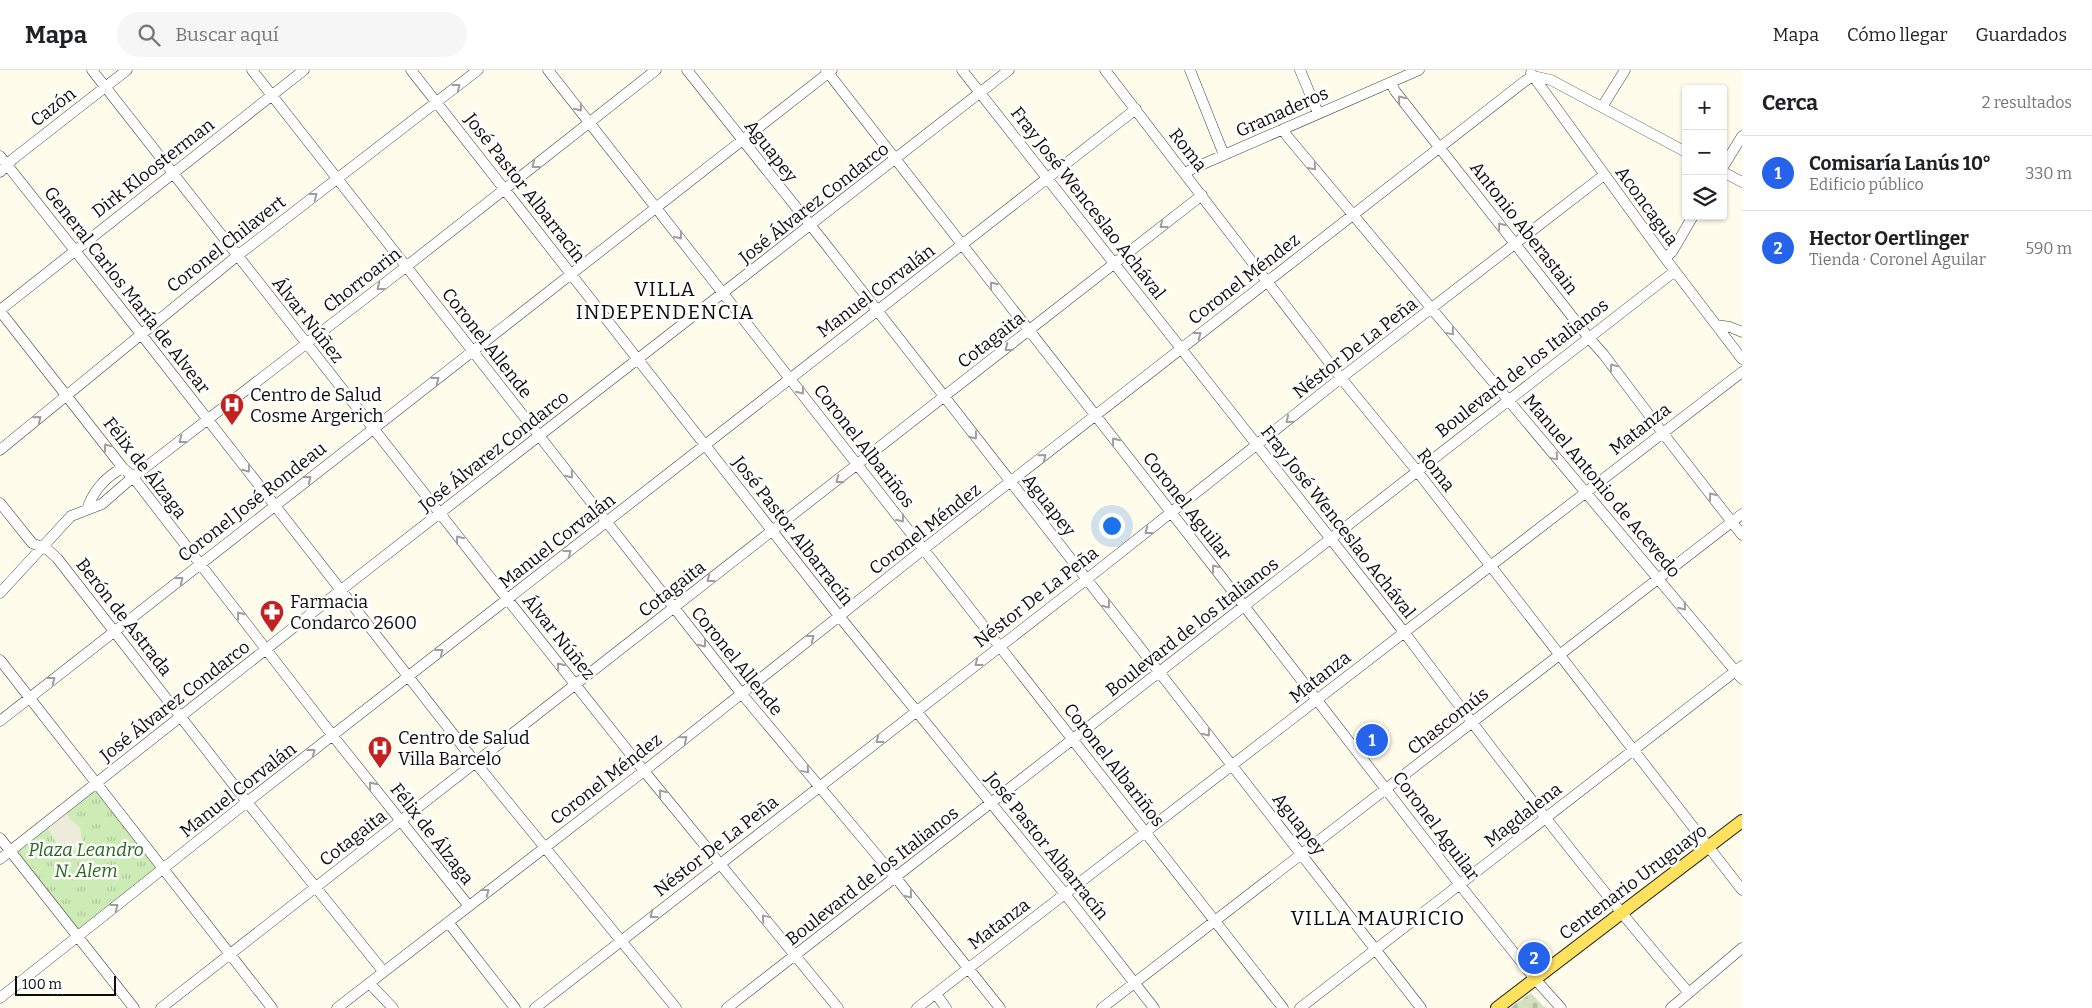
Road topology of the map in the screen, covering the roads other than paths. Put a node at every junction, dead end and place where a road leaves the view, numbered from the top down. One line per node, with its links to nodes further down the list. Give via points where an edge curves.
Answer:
1 (92, 70): 20 (street, Álvar Núñez)
2 (127, 70): 20 (street, Cazón)
3 (252, 70): 22 (street, Coronel Allende)
4 (304, 70): 22 (street, Dirk Kloosterman)
5 (411, 70): 23 (street, José Pastor Albarracín)
6 (478, 70): 23 (street, Coronel Chilavert, one-way to 6)
7 (548, 70): 27 (street, Coronel Albariños, one-way to 27)
8 (656, 70): 27 (street, Chorroarin)
9 (687, 70): 30 (street, Aguapey)
10 (962, 70): 21 (street, Fray José Wenceslao Achával)
11 (1009, 70): 21 (street, José Álvarez Condarco)
12 (1105, 70): 25 (street, Roma)
13 (1190, 70): 33 (street)
14 (1300, 70): 26 (street)
15 (1419, 70): 19 (street, Granaderos)
16 (1625, 70): 24 (street)
17 (829, 71): 30 (street, Coronel José Rondeau); 35 (street, Coronel Aguilar)
18 (1531, 73): 24 (street); 31 (street, Coronel Méndez); 41 (street, Aconcagua)
19 (1391, 83): 26 (street, Granaderos); 31 (street, Antonio Aberastain, one-way to 19)
20 (106, 87): 37 (street, Cazón); 39 (street, Álvar Núñez)
21 (980, 92): 35 (street, José Álvarez Condarco); 43 (street, Fray José Wenceslao Achával)
22 (271, 95): 39 (street, Dirk Kloosterman); 42 (street, Coronel Allende)
23 (436, 102): 42 (street, Coronel Chilavert); 45 (street, José Pastor Albarracín)
24 (1602, 106): 32 (street)
25 (1136, 110): 38 (street, Roma); 43 (street, Manuel Corvalán)
26 (1318, 113): 28 (street, Granaderos)
27 (590, 122): 45 (street, Chorroarin, one-way to 45); 47 (street, Coronel Albariños)
28 (1283, 129): 33 (street, Granaderos); 48 (street, Manuel Antonio de Acevedo, one-way to 48)
29 (1742, 136): 36 (street)
30 (742, 140): 47 (street, Coronel José Rondeau); 50 (street, Aguapey)
31 (1439, 147): 48 (street, Coronel Méndez); 51 (street, Antonio Aberastain, one-way to 31)
32 (1682, 150)
33 (1224, 155): 38 (street, Granaderos)
34 (0, 156): 37 (street, General Carlos María de Alvear)
35 (896, 160): 50 (street, José Álvarez Condarco); 52 (street, Coronel Aguilar)
36 (1727, 160)
37 (4, 168): 53 (street, General Carlos María de Alvear)
38 (1185, 173): 46 (street, Roma)
39 (173, 174): 53 (street, Dirk Kloosterman); 54 (street, Álvar Núñez)
40 (1727, 174): 44 (street)
41 (1604, 175): 51 (street, Néstor De La Peña); 55 (street, Aconcagua)
42 (337, 178): 54 (street, Coronel Chilavert, one-way to 42); 57 (street, Coronel Allende)
43 (1048, 178): 52 (street, Manuel Corvalán); 56 (street, Fray José Wenceslao Achával)
44 (1742, 182)
45 (505, 189): 57 (street, Chorroarin); 59 (street, José Pastor Albarracín)
46 (1202, 195): 56 (street, Cotagaita, one-way to 56); 60 (street, Roma)
47 (657, 207): 59 (street, Coronel José Rondeau); 61 (street, Coronel Albariños, one-way to 61)
48 (1354, 215): 60 (street, Coronel Méndez); 62 (street, Manuel Antonio de Acevedo)
49 (1691, 220): 55 (street)
50 (810, 226): 61 (street, José Álvarez Condarco); 64 (street, Aguapey)
51 (1515, 244): 62 (street, Néstor De La Peña); 69 (street, Antonio Aberastain)
52 (962, 246): 64 (street, Manuel Corvalán); 66 (street, Coronel Aguilar, one-way to 52)
53 (76, 250): 63 (street, Dirk Kloosterman); 68 (street, General Carlos María de Alvear)
54 (237, 256): 68 (street, Coronel Chilavert); 70 (street, Álvar Núñez)
55 (1665, 258): 58 (street, Aconcagua)
56 (1115, 263): 66 (street, Cotagaita); 71 (street, Fray José Wenceslao Achával)
57 (407, 266): 70 (street, Chorroarin, one-way to 70); 72 (street, Coronel Allende)
58 (1675, 271): 65 (street, Aconcagua); 69 (street, Boulevard de los Italianos)
59 (571, 274): 72 (street, Coronel José Rondeau); 73 (street, José Pastor Albarracín)
60 (1268, 281): 71 (street, Coronel Méndez, one-way to 60); 77 (street, Roma)
61 (724, 294): 73 (street, José Álvarez Condarco); 76 (street, Coronel Albariños)
62 (1431, 309): 77 (street, Néstor De La Peña); 80 (street, Manuel Antonio de Acevedo, one-way to 80)
63 (0, 310): 78 (street, Félix de Álzaga)
64 (877, 310): 76 (street, Manuel Corvalán); 79 (street, Aguapey)
65 (1716, 325): 67 (street, via 1730,326); 74 (street, Aconcagua)
66 (1029, 331): 79 (street, Cotagaita, one-way to 79); 81 (street, Coronel Aguilar)
67 (1742, 332)
68 (141, 334): 78 (street, Coronel Chilavert); 82 (street, General Carlos María de Alvear)
69 (1588, 338): 80 (street, Boulevard de los Italianos); 84 (street, Antonio Aberastain, one-way to 69, via 1604,354)
70 (306, 344): 82 (street, Chorroarin); 83 (street, Álvar Núñez)
71 (1181, 348): 81 (street, Coronel Méndez); 87 (street, Fray José Wenceslao Achával)
72 (473, 351): 83 (street, Coronel José Rondeau, one-way to 72); 85 (street, Coronel Allende)
73 (639, 359): 85 (street, José Álvarez Condarco); 86 (street, José Pastor Albarracín)
74 (1742, 359)
75 (1742, 372): 84 (street, Matanza)
76 (790, 377): 86 (street, Manuel Corvalán); 89 (street, Coronel Albariños, one-way to 89)
77 (1341, 378): 87 (street, Néstor De La Peña, one-way to 87); 91 (street, Roma)
78 (67, 395): 88 (street, Coronel Chilavert, one-way to 78); 90 (street, Félix de Álzaga, one-way to 78)
79 (944, 397): 89 (street, Cotagaita); 93 (street, Aguapey, one-way to 93)
80 (1508, 400): 91 (street, Boulevard de los Italianos); 94 (street, Manuel Antonio de Acevedo, one-way to 94)
81 (1095, 416): 93 (street, Coronel Méndez, one-way to 81); 98 (street, Coronel Aguilar, one-way to 81)
82 (208, 419): 92 (street, Chorroarin, one-way to 92); 96 (street, General Carlos María de Alvear, one-way to 96)
83 (372, 429): 96 (street, Coronel José Rondeau, one-way to 83); 99 (street, Álvar Núñez)
84 (1662, 432): 94 (street, Matanza); 101 (street, Antonio Aberastain, one-way to 84)
85 (540, 437): 99 (street, José Álvarez Condarco); 102 (street, Coronel Allende, one-way to 102)
86 (706, 445): 102 (street, Manuel Corvalán); 103 (street, José Pastor Albarracín)
87 (1257, 446): 98 (street, Néstor De La Peña); 105 (street, Fray José Wenceslao Achával)
88 (0, 450)
89 (858, 465): 103 (street, Cotagaita, one-way to 103); 107 (street, Coronel Albariños, one-way to 107)
90 (123, 468): 92 (street, Félix de Álzaga); 97 (street, via 114,472 91,496)
91 (1417, 472): 105 (street, Boulevard de los Italianos); 109 (street, Roma)
92 (133, 477): 97 (street, Chorroarin, via 102,504); 108 (street, Félix de Álzaga)
93 (1011, 483): 107 (street, Coronel Méndez); 111 (street, Aguapey)
94 (1584, 492): 109 (street, Matanza); 110 (street, Manuel Antonio de Acevedo)
95 (0, 503): 106 (street, Berón de Astrada, via 29,540)
96 (275, 505): 108 (street, Coronel José Rondeau); 112 (street, General Carlos María de Alvear)
97 (87, 510): 106 (street, Chorroarin, via 71,516)
98 (1172, 512): 111 (street, Néstor De La Peña, one-way to 111); 115 (street, Coronel Aguilar, one-way to 98)
99 (440, 514): 112 (street, José Álvarez Condarco); 114 (street, Álvar Núñez, one-way to 99)
100 (1742, 514): 101 (street, Chascomús)
101 (1732, 522): 104 (street, Antonio Aberastain); 110 (street, Chascomús)
102 (607, 523): 114 (street, Manuel Corvalán, one-way to 102); 116 (street, Coronel Allende)
103 (772, 530): 116 (street, Cotagaita, one-way to 116); 117 (street, José Pastor Albarracín)
104 (1742, 534)
105 (1332, 539): 115 (street, Boulevard de los Italianos); 119 (street, Fray José Wenceslao Achával)
106 (43, 547): 113 (street, Chorroarin); 118 (street, Berón de Astrada, via 56,558)
107 (925, 548): 117 (street, Coronel Méndez); 120 (street, Coronel Albariños)
108 (200, 564): 118 (street, Coronel José Rondeau, one-way to 108); 121 (street, Félix de Álzaga, one-way to 108)
109 (1489, 566): 119 (street, Matanza); 122 (street, Roma)
110 (1658, 577): 122 (street, Chascomús); 124 (street, Manuel Antonio de Acevedo, one-way to 124)
111 (1087, 579): 120 (street, Néstor De La Peña); 125 (street, Aguapey, one-way to 125)
112 (341, 590): 121 (street, José Álvarez Condarco); 126 (street, General Carlos María de Alvear)
113 (0, 593)
114 (508, 600): 126 (street, Manuel Corvalán, one-way to 114); 127 (street, Álvar Núñez, one-way to 114)
115 (1245, 606): 125 (street, Boulevard de los Italianos); 130 (street, Coronel Aguilar)
116 (674, 608): 127 (street, Cotagaita); 128 (street, Coronel Allende, one-way to 128)
117 (839, 616): 128 (street, Coronel Méndez, one-way to 117); 131 (street, José Pastor Albarracín)
118 (114, 632): 129 (street, Coronel José Rondeau, one-way to 118); 132 (street, Berón de Astrada)
119 (1404, 632): 130 (street, Matanza); 134 (street, Fray José Wenceslao Achával)
120 (1000, 645): 131 (street, Néstor De La Peña, one-way to 131); 136 (street, Coronel Albariños)
121 (267, 650): 132 (street, José Álvarez Condarco); 135 (street, Félix de Álzaga)
122 (1559, 654): 134 (street, Chascomús); 137 (street, Roma)
123 (0, 660): 129 (street)
124 (1740, 672): 137 (street, Magdalena)
125 (1159, 673): 136 (street, Boulevard de los Italianos); 139 (street, Aguapey, one-way to 139)
126 (408, 676): 135 (street, Manuel Corvalán); 138 (street, General Carlos María de Alvear)
127 (576, 685): 138 (street, Cotagaita); 140 (street, Álvar Núñez)
128 (741, 693): 140 (street, Coronel Méndez, one-way to 128); 142 (street, Coronel Allende, one-way to 142)
129 (29, 698): 133 (street, Coronel José Rondeau); 141 (street)
130 (1318, 700): 139 (street, Matanza); 143 (street, Coronel Aguilar)
131 (917, 710): 142 (street, Néstor De La Peña, one-way to 142); 145 (street, José Pastor Albarracín)
132 (181, 716): 141 (street, José Álvarez Condarco); 144 (street, Berón de Astrada)
133 (0, 721)
134 (1472, 723): 143 (street, Chascomús); 146 (street, Fray José Wenceslao Achával)
135 (333, 736): 144 (street, Manuel Corvalán, one-way to 135); 147 (street, Félix de Álzaga, one-way to 135)
136 (1074, 740): 145 (street, Boulevard de los Italianos); 149 (street, Coronel Albariños)
137 (1633, 750): 146 (street, Magdalena); 151 (street, Roma)
138 (475, 762): 147 (street, Cotagaita); 152 (street, General Carlos María de Alvear)
139 (1232, 765): 149 (street, Matanza); 154 (street, Aguapey)
140 (644, 771): 152 (street, Coronel Méndez); 156 (street, Álvar Núñez, one-way to 140)
141 (96, 785): 153 (street, José Álvarez Condarco); 157 (street)
142 (820, 787): 156 (street, Néstor De La Peña); 158 (street, Coronel Allende)
143 (1387, 788): 154 (street, Chascomús); 159 (street, Coronel Aguilar)
144 (247, 802): 157 (street, Manuel Corvalán); 160 (street, Berón de Astrada)
145 (992, 803): 158 (street, Boulevard de los Italianos); 162 (street, José Pastor Albarracín)
146 (1546, 818): 159 (street, Magdalena); 164 (street, Fray José Wenceslao Achával)
147 (402, 821): 160 (street, Cotagaita); 163 (street, Félix de Álzaga)
148 (1742, 821): 151 (main road, Centenario Uruguayo)
149 (1145, 832): 162 (street, Matanza); 165 (street, Coronel Albariños)
150 (0, 838): 153 (street)
151 (1708, 846): 161 (street, Roma); 164 (main road, Centenario Uruguayo)
152 (544, 847): 163 (street, Coronel Méndez, one-way to 152); 168 (street, General Carlos María de Alvear)
153 (10, 851): 155 (street, José Álvarez Condarco); 167 (street)
154 (1302, 854): 165 (street, Chascomús); 169 (street, Aguapey)
155 (0, 859)
156 (720, 863): 168 (street, Néstor De La Peña, one-way to 168); 172 (street, Álvar Núñez, one-way to 156)
157 (163, 869): 167 (street, Manuel Corvalán, one-way to 157); 171 (street)
158 (896, 878): 172 (street, Boulevard de los Italianos); 173 (street, Coronel Allende, one-way to 173)
159 (1460, 885): 169 (street, Magdalena); 175 (street, Coronel Aguilar)
160 (316, 887): 171 (street, Cotagaita); 174 (street, Berón de Astrada)
161 (1742, 890)
162 (1065, 894): 173 (street, Matanza); 177 (street, José Pastor Albarracín)
163 (468, 905): 166 (street, Coronel Méndez)
164 (1621, 914): 175 (main road, Centenario Uruguayo); 178 (street, Fray José Wenceslao Achával)
165 (1214, 920): 177 (street, Chascomús); 196 (street, Coronel Albariños)
166 (448, 922): 174 (street, Coronel Méndez); 186 (street)
167 (77, 937): 180 (street, Manuel Corvalán); 181 (street)
168 (621, 940): 187 (street, Néstor De La Peña); 188 (street, General Carlos María de Alvear)
169 (1376, 949): 197 (street, Magdalena); 198 (street, Aguapey)
170 (1741, 951): 178 (street)
171 (230, 954): 182 (street, Cotagaita); 183 (street)
172 (797, 955): 189 (street, Boulevard de los Italianos); 190 (street, Álvar Núñez)
173 (968, 968): 179 (street, Matanza); 193 (street, Coronel Allende)
174 (383, 971): 176 (street, Coronel Méndez)
175 (1535, 979): 199 (main road, Centenario Uruguayo); 200 (street, Coronel Aguilar)
176 (369, 983): 184 (street, Coronel Méndez); 185 (street)
177 (1134, 983): 194 (street, Chascomús); 195 (street, José Pastor Albarracín)
178 (1689, 992): 201 (street)
179 (936, 994): 191 (street, Matanza); 192 (street)
180 (0, 998)
181 (134, 1008)
182 (162, 1008)
183 (272, 1008)
184 (337, 1008)
185 (393, 1008)
186 (515, 1008)
187 (535, 1008)
188 (676, 1008)
189 (727, 1008)
190 (838, 1008)
191 (917, 1008)
192 (946, 1008)
193 (1000, 1008)
194 (1102, 1008)
195 (1154, 1008)
196 (1283, 1008)
197 (1300, 1008)
198 (1421, 1008)
199 (1496, 1008)
200 (1561, 1008)
201 (1671, 1008)

